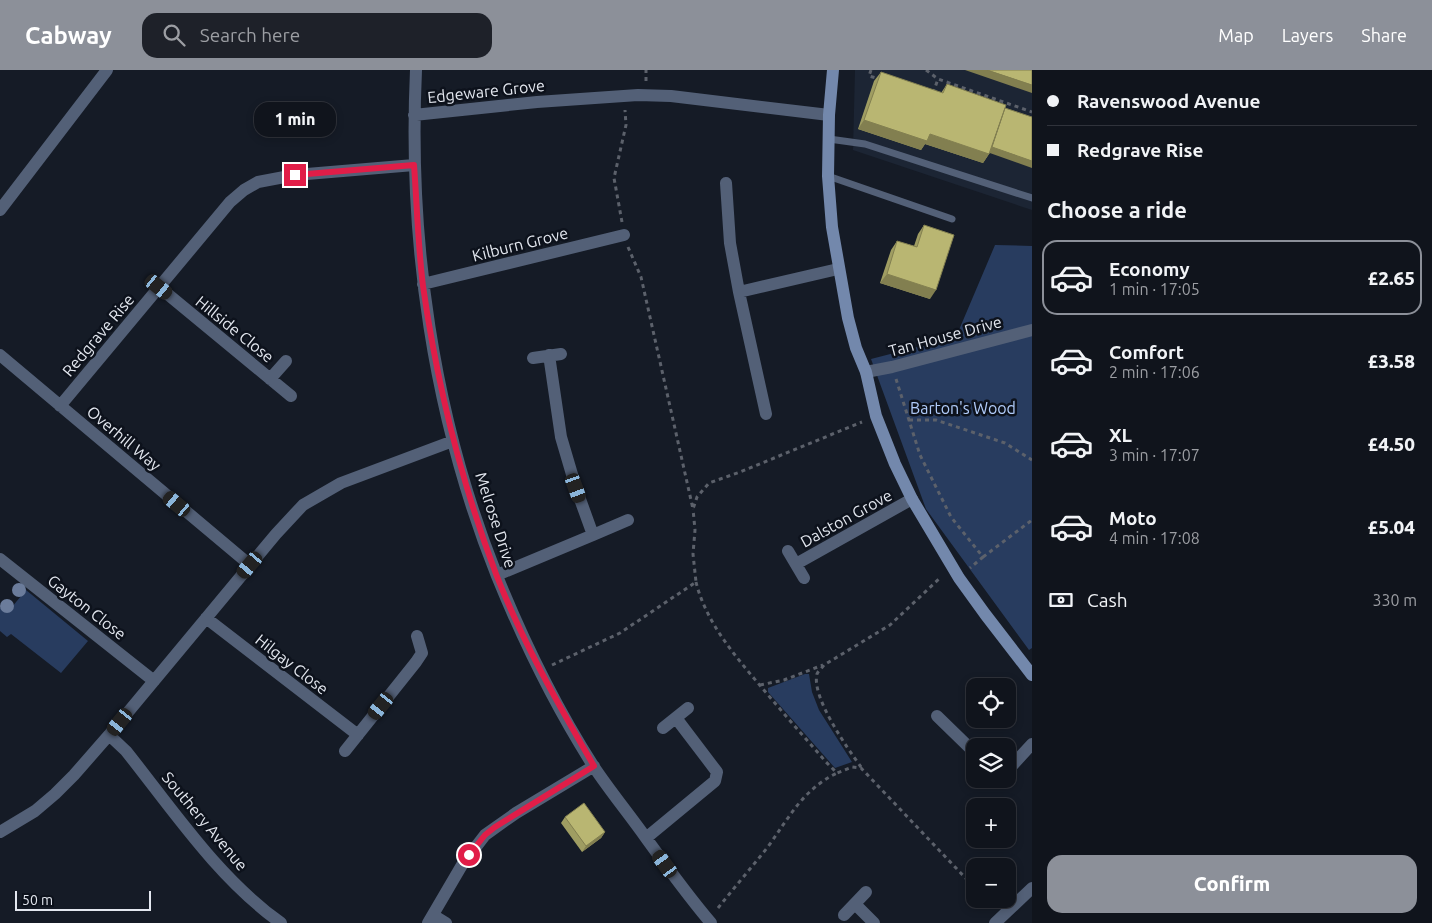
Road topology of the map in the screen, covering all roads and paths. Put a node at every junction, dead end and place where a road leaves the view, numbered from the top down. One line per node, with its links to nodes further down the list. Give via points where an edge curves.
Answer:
1 (108, 70): 19 (street)
2 (416, 70): 12 (street, Melrose Drive)
3 (646, 70): 9 (path, via 646,86)
4 (833, 70): 13 (main road)
5 (871, 70): 8 (path, via 869,76)
6 (926, 70): 7 (path)
7 (938, 79): 10 (path); 11 (path)
8 (884, 82)
9 (638, 95): 12 (street, Edgeware Grove); 13 (street, Edgeware Grove); 21 (path, via 624,106 626,125 614,178)
10 (931, 97)
11 (1032, 112)
12 (414, 114): 15 (street, Melrose Drive)
13 (829, 115): 14 (main road)
14 (829, 138): 16 (main road); 18 (lane, via 864,144)
15 (414, 165): 23 (street, Melrose Drive); 24 (street, Redgrave Rise, via 295,175 258,182 230,202)
16 (828, 176): 20 (lane); 22 (main road)
17 (726, 183): 25 (street, via 730,243)
18 (1032, 198)
19 (0, 210)
20 (952, 219)
21 (624, 235): 23 (street, Kilburn Grove); 41 (path, via 641,277)
22 (838, 269): 25 (street); 31 (main road, via 856,348)
23 (423, 284): 38 (street, Melrose Drive)
24 (159, 287): 32 (street, Hillside Close); 34 (street, Redgrave Rise)
25 (739, 292): 35 (street)
26 (1032, 330): 30 (street, Tan House Drive)
27 (0, 355): 34 (street, Overhill Way)
28 (533, 358): 44 (street, via 555,355 561,437)
29 (286, 361): 32 (street)
30 (892, 367): 31 (street, Tan House Drive); 37 (path)
31 (866, 372): 36 (main road)
32 (270, 379): 33 (street, Hillside Close)
33 (291, 396)
34 (60, 406): 49 (street, Overhill Way)
35 (766, 414)
36 (876, 416): 40 (main road); 41 (path, via 709,483 697,497)
37 (909, 420): 39 (path, via 936,420 1005,443); 46 (path, via 920,455 951,516)
38 (453, 441): 49 (street, via 341,483 321,494 303,505); 51 (street, Melrose Drive)
39 (1032, 460)
40 (912, 500): 48 (street, Dalston Grove); 50 (main road)
41 (693, 509): 54 (path)
42 (628, 520): 44 (street)
43 (1032, 520): 46 (path)
44 (593, 535): 51 (street)
45 (788, 551): 48 (street, Dalston Grove)
46 (983, 557): 53 (path)
47 (0, 559): 60 (street, Gayton Close)
48 (796, 564): 52 (street, Dalston Grove)
49 (250, 565): 55 (street)
50 (952, 566): 53 (main road); 57 (path, via 890,625)
51 (497, 575): 58 (street, Melrose Drive)
52 (804, 578)
53 (959, 578): 59 (main road)
54 (696, 582): 58 (path, via 620,633); 61 (path, via 698,593 722,637)
55 (206, 618): 60 (street); 67 (street, Hilgay Close)
56 (417, 636): 67 (street, via 422,654)
57 (824, 665): 61 (path); 73 (path, via 818,674 819,698)
58 (541, 670): 72 (street, Melrose Drive)
59 (1031, 673)
60 (154, 681): 66 (street)
61 (760, 685): 74 (path)
62 (688, 708): 64 (street)
63 (937, 716): 68 (street)
64 (676, 718): 65 (street); 76 (street, via 717,772 715,781)
65 (664, 728)
66 (109, 735): 75 (street, via 36,811); 84 (street, Southery Avenue, via 126,751 214,861)
67 (358, 735): 70 (street)
68 (966, 744)
69 (1032, 744): 71 (street)
70 (345, 751)
71 (1016, 761)
72 (594, 766): 76 (street, Melrose Drive); 82 (street, via 485,835 462,865)
73 (861, 768): 74 (path); 77 (path)
74 (837, 772): 83 (path, via 806,793)
75 (0, 832)
76 (646, 838): 83 (street, Melrose Drive)
77 (966, 879)
78 (1032, 888): 87 (street)
79 (866, 892): 80 (street)
80 (855, 904): 81 (street); 86 (street)
81 (844, 915)
82 (430, 919): 85 (street)
83 (710, 921)
84 (281, 923)
85 (446, 923)
86 (874, 923)
87 (996, 923)

